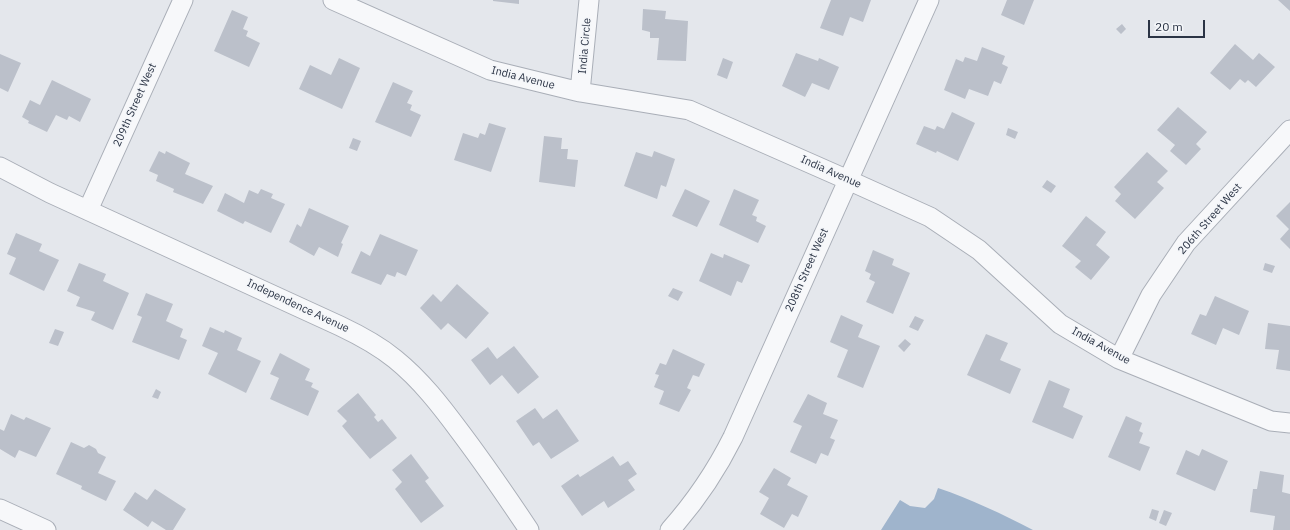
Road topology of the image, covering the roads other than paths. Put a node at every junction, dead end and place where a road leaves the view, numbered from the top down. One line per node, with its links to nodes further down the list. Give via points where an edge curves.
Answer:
1 (183, 0): 9 (street, 209th Street West)
2 (333, 0): 5 (street, India Avenue, via 490,70)
3 (589, 0): 5 (street, India Circle)
4 (929, 0): 8 (street, 208th Street West)
5 (580, 92): 8 (street, India Avenue, via 689,110)
6 (1290, 130): 10 (street, 206th Street West, via 1186,243 1150,295)
7 (0, 167): 9 (street, Independence Avenue)
8 (848, 180): 10 (street, India Avenue, via 930,217 979,250 1060,324); 15 (street, 208th Street West, via 724,455 693,504)
9 (88, 210): 14 (street, Independence Avenue, via 354,332 394,358 418,379 438,403)
10 (1119, 359): 11 (street, India Avenue, via 1271,421)
11 (1290, 423)
12 (0, 509): 13 (street)
13 (46, 530)
14 (529, 530)
15 (670, 530)

